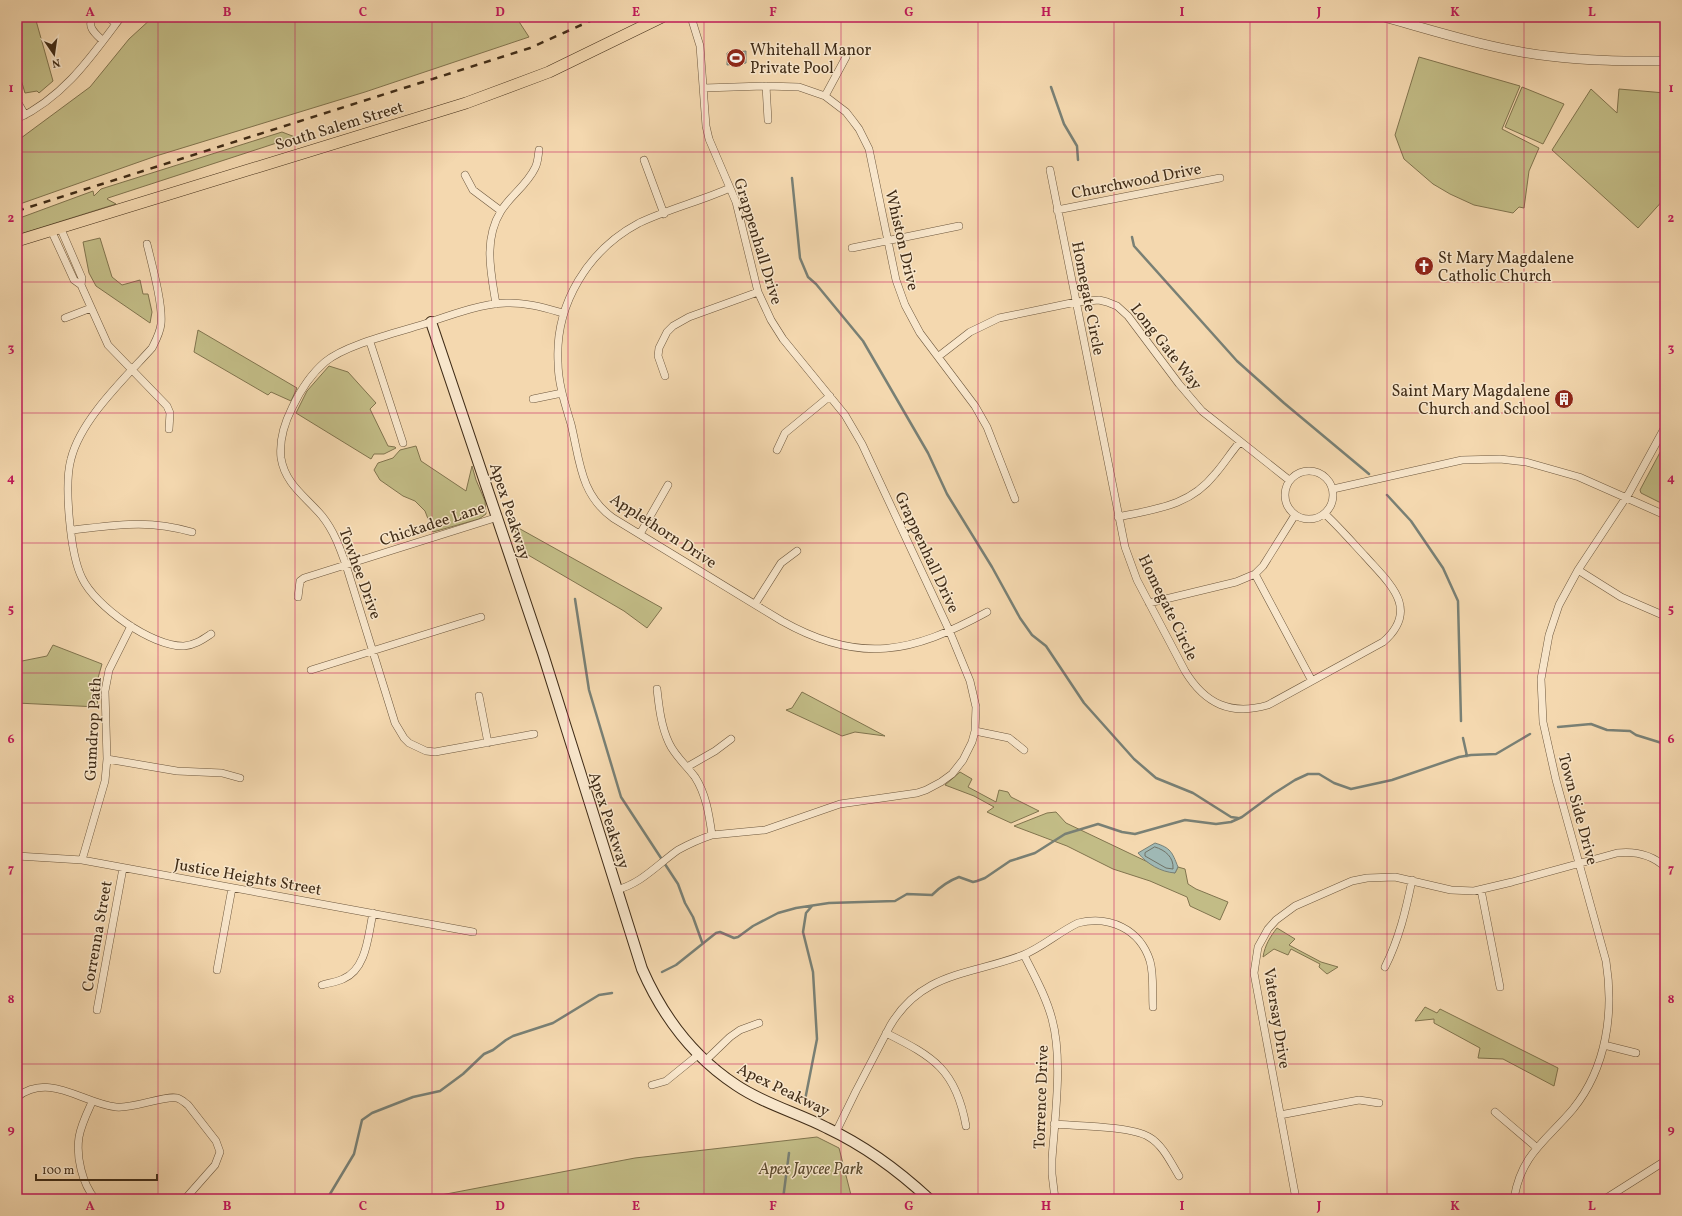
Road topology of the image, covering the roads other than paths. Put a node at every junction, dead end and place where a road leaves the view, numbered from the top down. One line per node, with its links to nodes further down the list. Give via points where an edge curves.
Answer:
1 (93, 17): 9 (street, via 91,28)
2 (107, 17): 8 (street)
3 (121, 17): 8 (street)
4 (662, 17): 29 (main road, South Salem Street, via 549,72 466,103)
5 (691, 17): 13 (street, Grappenhall Drive, via 700,46)
6 (1384, 17): 7 (street)
7 (1414, 21): 11 (street, via 1507,49 1544,56)
8 (116, 23): 9 (street)
9 (103, 41): 16 (street, via 73,80 49,100)
10 (846, 57): 14 (street)
11 (1665, 61)
12 (766, 86): 13 (street, Whiston Drive); 14 (street, Whiston Drive, via 799,87); 18 (street)
13 (704, 88): 24 (street, Grappenhall Drive, via 709,139)
14 (825, 96): 31 (street, Whiston Drive, via 846,112 864,139)
15 (17, 101): 16 (street)
16 (25, 115): 17 (street)
17 (17, 119)
18 (768, 120)
19 (539, 150): 25 (street, via 536,167)
20 (644, 160): 27 (street)
21 (1050, 170): 26 (street, Homegate Circle)
22 (465, 175): 25 (street, via 473,190)
23 (1220, 178): 26 (street, Churchwood Drive)
24 (730, 188): 27 (street, Applethorn Drive); 34 (street, Grappenhall Drive, via 740,213)
25 (501, 210): 36 (street, via 493,229 490,250)
26 (1058, 210): 35 (street, Homegate Circle)
27 (664, 214): 38 (street, Applethorn Drive, via 627,230 603,249 581,276)
28 (959, 226): 31 (street)
29 (55, 228): 30 (main road, South Salem Street); 37 (street, via 82,278 81,285)
30 (17, 241)
31 (888, 241): 33 (street); 42 (street, Whiston Drive, via 896,280 905,305 920,333)
32 (147, 244): 43 (street, via 160,304 161,325 152,348)
33 (852, 248)
34 (758, 292): 44 (street, via 689,317 673,326 659,348 658,356); 46 (street, Grappenhall Drive, via 783,339)
35 (1076, 302): 42 (street, Long Gate Way, via 988,322 970,332); 50 (street, Long Gate Way, via 1099,300 1123,311 1194,402); 62 (street, Homegate Circle)
36 (496, 304): 38 (street, Towhee Drive, via 521,304); 40 (street, Towhee Drive)
37 (91, 308): 39 (street); 43 (street, via 108,345)
38 (563, 313): 45 (street, Applethorn Drive, via 558,342)
39 (65, 318)
40 (432, 322): 41 (street, Towhee Drive); 61 (main road, Apex Peakway)
41 (370, 342): 51 (street); 67 (street, Towhee Drive, via 336,355 316,371 293,406 285,424 280,447 284,468 292,486 322,516)
42 (939, 356): 57 (street, Whiston Drive, via 964,388 981,416)
43 (132, 371): 49 (street, via 167,406 170,413); 63 (street, via 89,420 74,448 68,475 68,507)
44 (665, 376)
45 (562, 393): 47 (street); 65 (street, Applethorn Drive, via 589,492 603,511)
46 (830, 396): 52 (street, via 784,433); 77 (street, Grappenhall Drive, via 862,444)
47 (533, 399)
48 (1665, 427): 56 (street, Town Side Drive)
49 (169, 429)
50 (1240, 442): 53 (street, Long Gate Way); 62 (street, via 1215,475 1186,499 1167,507)
51 (403, 443)
52 (777, 450)
53 (1290, 480): 55 (street, via 1310,470 1325,476); 59 (street, via 1285,495 1289,509)
54 (668, 485): 65 (street)
55 (1333, 489): 56 (street, via 1462,460 1500,459 1553,469); 58 (street, via 1333,502)
56 (1626, 497): 60 (street); 68 (street, Town Side Drive)
57 (1015, 499)
58 (1325, 514): 59 (street, via 1310,519); 81 (street, Homegate Circle, via 1396,592 1400,618 1395,630 1383,642)
59 (1296, 515): 69 (street, via 1263,566)
60 (1665, 515)
61 (498, 517): 67 (street, Chickadee Lane); 100 (main road, Apex Peakway)
62 (1118, 517): 71 (street, Homegate Circle, via 1130,562)
63 (72, 530): 64 (street, via 136,523 174,526); 76 (street, via 78,569 86,586 104,607)
64 (192, 532)
65 (640, 534): 72 (street, Applethorn Drive)
66 (797, 551): 72 (street, via 781,563)
67 (346, 565): 70 (street, Chickadee Lane, via 304,578 300,581); 79 (street, Towhee Drive)
68 (1578, 570): 74 (street, via 1622,597); 95 (street, Town Side Drive, via 1559,605 1549,635 1541,692 1543,722)
69 (1255, 574): 71 (street, via 1236,582); 81 (street)
70 (298, 597)
71 (1150, 603): 81 (street, Homegate Circle, via 1193,683 1208,698 1222,705 1241,709 1261,707)
72 (756, 604): 77 (street, Applethorn Drive, via 803,633 849,647 898,647 926,641)
73 (987, 612): 77 (street, Applethorn Drive)
74 (1665, 616)
75 (481, 617): 79 (street)
76 (131, 626): 78 (street, via 163,642 178,646 197,643); 89 (street, Gumdrop Path, via 111,663 106,684)
77 (949, 630): 84 (street, Grappenhall Drive, via 974,691)
78 (211, 634)
79 (373, 651): 80 (street); 87 (street, Towhee Drive, via 395,722 409,743 435,752)
80 (311, 670)
81 (1312, 681)
82 (657, 689): 90 (street, via 666,735 673,751)
83 (479, 696): 87 (street)
84 (975, 731): 88 (street, via 1009,738); 92 (street, Grappenhall Drive, via 968,751 958,767 926,790 840,804 765,830)
85 (534, 734): 87 (street, Towhee Drive)
86 (731, 739): 90 (street, via 715,752)
87 (488, 743)
88 (1024, 750)
89 (107, 759): 91 (street); 94 (street, Gumdrop Path, via 105,781)
90 (687, 767): 92 (street, via 704,795)
91 (240, 778)
92 (712, 835): 100 (street, Grappenhall Drive, via 684,847 635,883)
93 (17, 856): 94 (street, Justice Heights Street)
94 (82, 860): 97 (street, Justice Heights Street)
95 (1579, 863): 96 (street, Vatersay Drive, via 1626,852 1644,854); 101 (street, Vatersay Drive); 113 (street, Town Side Drive, via 1607,968 1609,1008)
96 (1665, 867)
97 (122, 868): 99 (street, Justice Heights Street); 110 (street, Correnna Street)
98 (1412, 880): 101 (street, Vatersay Drive, via 1451,890); 105 (street, via 1404,918); 121 (street, Vatersay Drive, via 1379,876 1352,881 1285,912 1262,939 1256,956 1254,979)
99 (232, 888): 102 (street, Justice Heights Street); 106 (street)
100 (616, 890): 115 (main road, Apex Peakway, via 642,969 656,1001 677,1031)
101 (1481, 890): 108 (street)
102 (373, 913): 103 (street, Justice Heights Street); 107 (street, via 363,957 355,970 343,979)
103 (473, 932)
104 (1024, 955): 109 (street, via 1078,923 1099,920 1117,924 1133,934 1147,954 1152,970); 112 (street, via 946,978 927,987 904,1007); 122 (street, Torrence Drive, via 1044,996 1056,1034 1058,1051)
105 (1385, 967)
106 (217, 970)
107 (322, 985)
108 (1500, 987)
109 (1153, 1007)
110 (97, 1010)
111 (759, 1023): 115 (street, via 740,1030)
112 (886, 1033): 123 (street, via 919,1050 942,1068 958,1093); 124 (street)
113 (1604, 1045): 114 (street); 125 (street, Town Side Drive, via 1581,1098)
114 (1636, 1053)
115 (701, 1058): 116 (street, via 666,1082); 124 (main road, Apex Peakway, via 737,1086)
116 (652, 1085)
117 (17, 1097): 118 (street, via 38,1088 53,1087 71,1091)
118 (92, 1102): 128 (street, via 81,1128 78,1146 85,1182); 129 (street, via 125,1107 176,1098 188,1105 216,1141 220,1152 215,1165)
119 (1379, 1103): 121 (street, via 1359,1100)
120 (1495, 1112): 125 (street)
121 (1280, 1115): 132 (street, Vatersay Drive)
122 (1054, 1124): 127 (street, via 1125,1129 1149,1136); 131 (street, Torrence Drive, via 1052,1174)
123 (966, 1126)
124 (836, 1132): 130 (main road, Apex Peakway, via 892,1168)
125 (1536, 1147): 133 (street, Town Side Drive, via 1520,1175)
126 (1665, 1161): 134 (street)
127 (1179, 1176)
128 (95, 1199)
129 (185, 1199)
130 (929, 1199)
131 (1055, 1199)
132 (1296, 1199)
133 (1514, 1199)
134 (1605, 1199)

